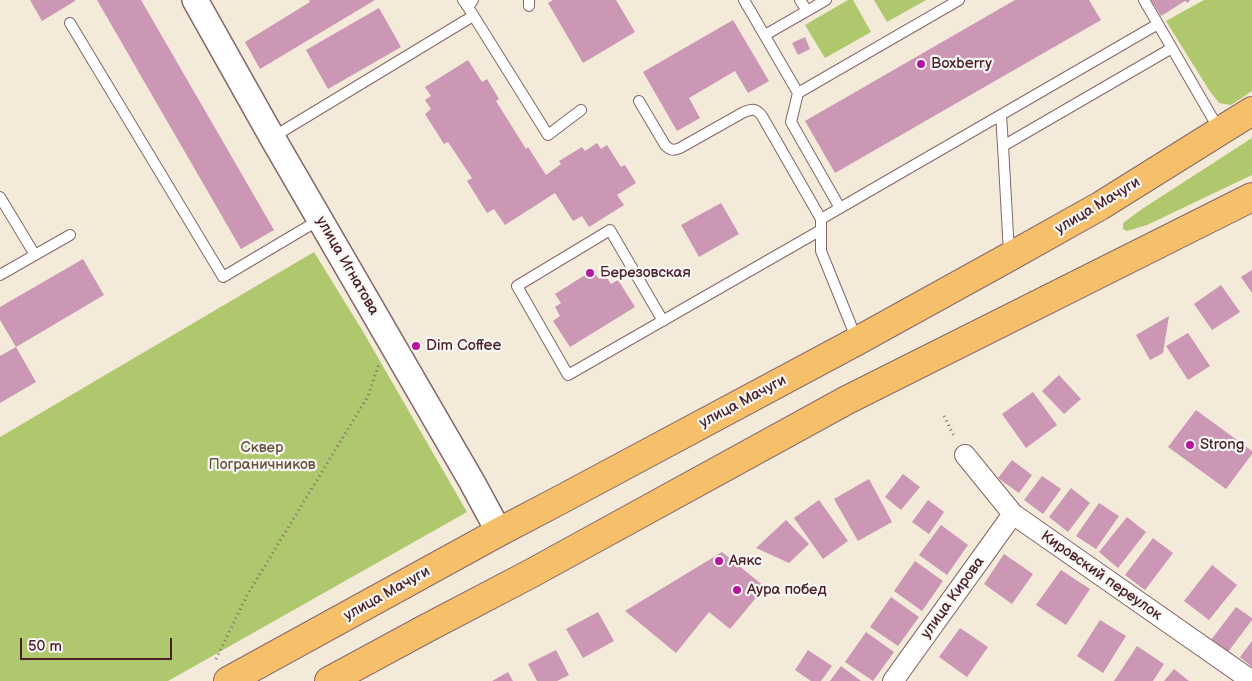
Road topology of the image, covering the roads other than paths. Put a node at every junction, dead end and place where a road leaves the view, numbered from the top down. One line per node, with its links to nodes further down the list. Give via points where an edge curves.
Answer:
1 (195, 0): 19 (street, улица Игнатова)
2 (744, 0): 11 (lane)
3 (800, 0): 8 (lane)
4 (826, 0): 8 (lane)
5 (959, 0): 13 (lane)
6 (1144, 0): 10 (lane)
7 (469, 6): 15 (lane, via 548,136); 19 (lane)
8 (806, 12): 11 (lane)
9 (70, 23): 24 (lane, via 223,277)
10 (1158, 24): 12 (lane); 17 (lane)
11 (765, 36): 13 (lane)
12 (1172, 48): 18 (lane); 20 (lane)
13 (798, 93): 23 (lane, via 792,122)
14 (639, 101): 25 (lane, via 665,145 674,150 744,112 758,111)
15 (581, 110)
16 (1252, 111): 18 (main road, улица Мачуги)
17 (1000, 115): 20 (lane); 23 (lane)
18 (1220, 132): 29 (main road, улица Мачуги)
19 (272, 137): 24 (street, улица Игнатова)
20 (1003, 146): 29 (lane)
21 (0, 197): 28 (lane)
22 (1252, 197): 37 (main road, via 847,400)
23 (840, 208): 25 (lane)
24 (320, 219): 35 (street, улица Игнатова)
25 (821, 219): 26 (lane)
26 (821, 230): 31 (lane); 32 (lane, via 821,251)
27 (70, 235): 28 (lane)
28 (35, 255): 30 (lane)
29 (1010, 257): 32 (main road, улица Мачуги)
30 (0, 275)
31 (663, 320): 31 (lane, via 568,375 517,286 610,230)
32 (857, 341): 35 (main road, улица Мачуги)
33 (965, 455): 34 (street, Кировский переулок)
34 (1013, 514): 38 (street, улица Кирова); 39 (street, Кировский переулок)
35 (499, 532): 36 (main road, улица Мачуги)
36 (222, 670)
37 (329, 681)
38 (893, 681)
39 (1252, 681)

